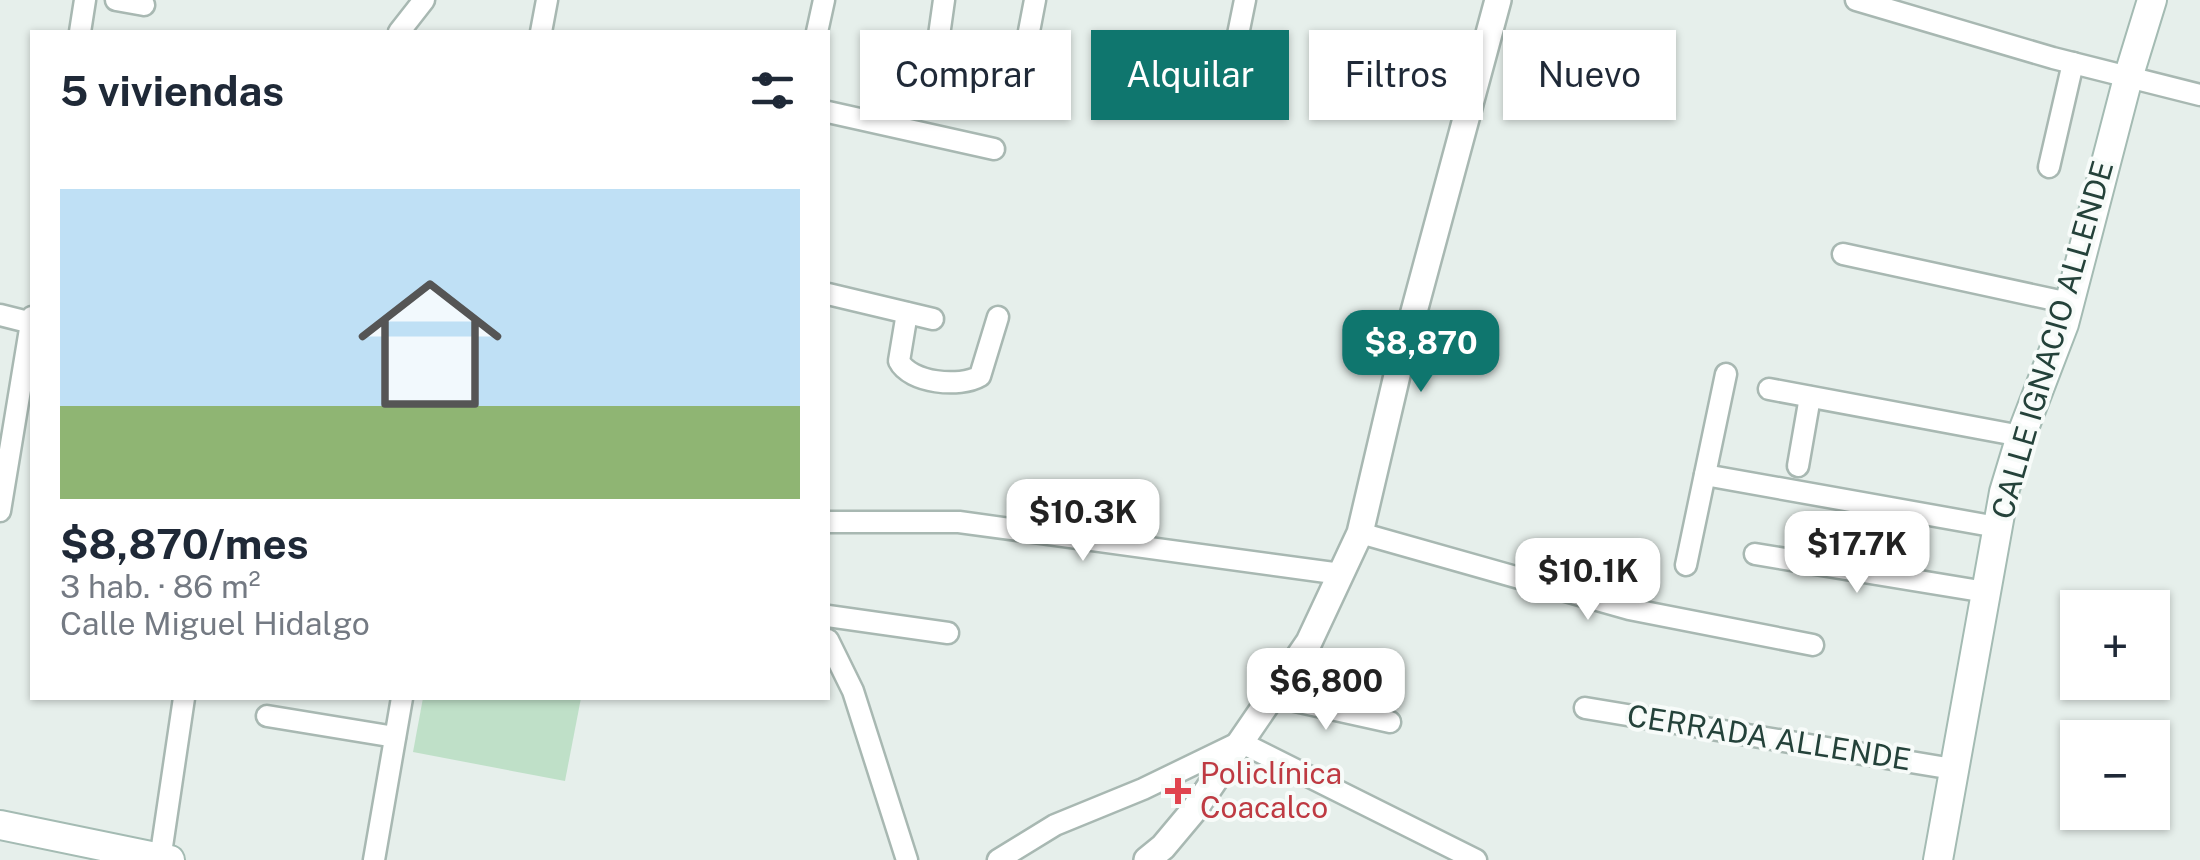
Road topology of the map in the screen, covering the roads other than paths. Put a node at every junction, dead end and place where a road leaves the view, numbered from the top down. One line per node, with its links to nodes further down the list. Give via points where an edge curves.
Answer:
1 (85, 0): 13 (street)
2 (116, 0): 12 (street)
3 (424, 0): 14 (street)
4 (548, 0): 15 (street)
5 (824, 0): 16 (street)
6 (944, 0): 17 (street)
7 (1035, 0): 18 (street)
8 (1244, 0): 19 (street)
9 (1498, 0): 47 (street)
10 (1856, 0): 20 (street)
11 (2152, 0): 21 (main road, CALLE IGNACIO ALLENDE)
12 (144, 5)
13 (80, 30)
14 (401, 30)
15 (540, 30)
16 (817, 30)
17 (940, 30)
18 (1029, 30)
19 (1238, 30)
20 (2073, 63): 21 (street); 25 (street)
21 (2128, 78): 22 (street); 28 (main road, CALLE IGNACIO ALLENDE)
22 (2200, 96)
23 (830, 112): 24 (street)
24 (994, 149)
25 (2050, 167)
26 (1843, 254): 28 (street)
27 (830, 294): 29 (street)
28 (2069, 303): 39 (main road, CALLE IGNACIO ALLENDE)
29 (906, 313): 31 (street, via 902,368 960,384 980,376); 32 (street)
30 (0, 315): 33 (street)
31 (998, 318)
32 (933, 319)
33 (30, 320)
34 (30, 345): 36 (street)
35 (1726, 374): 43 (street)
36 (27, 382): 40 (street)
37 (1769, 389): 38 (street)
38 (1810, 397): 39 (street); 42 (street)
39 (2021, 436): 46 (main road, CALLE IGNACIO ALLENDE)
40 (5, 449): 41 (street); 44 (street)
41 (30, 452)
42 (1798, 466)
43 (1705, 475): 46 (street); 49 (street)
44 (0, 511)
45 (830, 522): 50 (street, via 959,522)
46 (1997, 527): 51 (main road, CALLE IGNACIO ALLENDE)
47 (1360, 533): 50 (street); 55 (street, via 1629,610)
48 (1755, 554): 51 (street)
49 (1686, 566)
50 (1341, 574): 56 (street, via 1309,642)
51 (1986, 592): 64 (main road, CALLE IGNACIO ALLENDE)
52 (830, 616): 53 (street)
53 (948, 633)
54 (830, 644): 68 (street, via 853,691)
55 (1812, 645)
56 (1272, 696): 61 (street); 63 (street)
57 (184, 700): 66 (street)
58 (402, 700): 62 (street)
59 (1585, 708): 64 (street, CERRADA ALLENDE)
60 (266, 716): 62 (street)
61 (1390, 722)
62 (396, 738): 67 (street)
63 (1240, 742): 69 (street, via 1055,826); 70 (street, via 1194,810); 71 (street)
64 (1953, 768): 72 (main road, CALLE IGNACIO ALLENDE)
65 (0, 825): 66 (main road)
66 (164, 859)
67 (374, 860)
68 (907, 860)
69 (998, 860)
70 (1147, 860)
71 (1476, 860)
72 (1938, 860)

